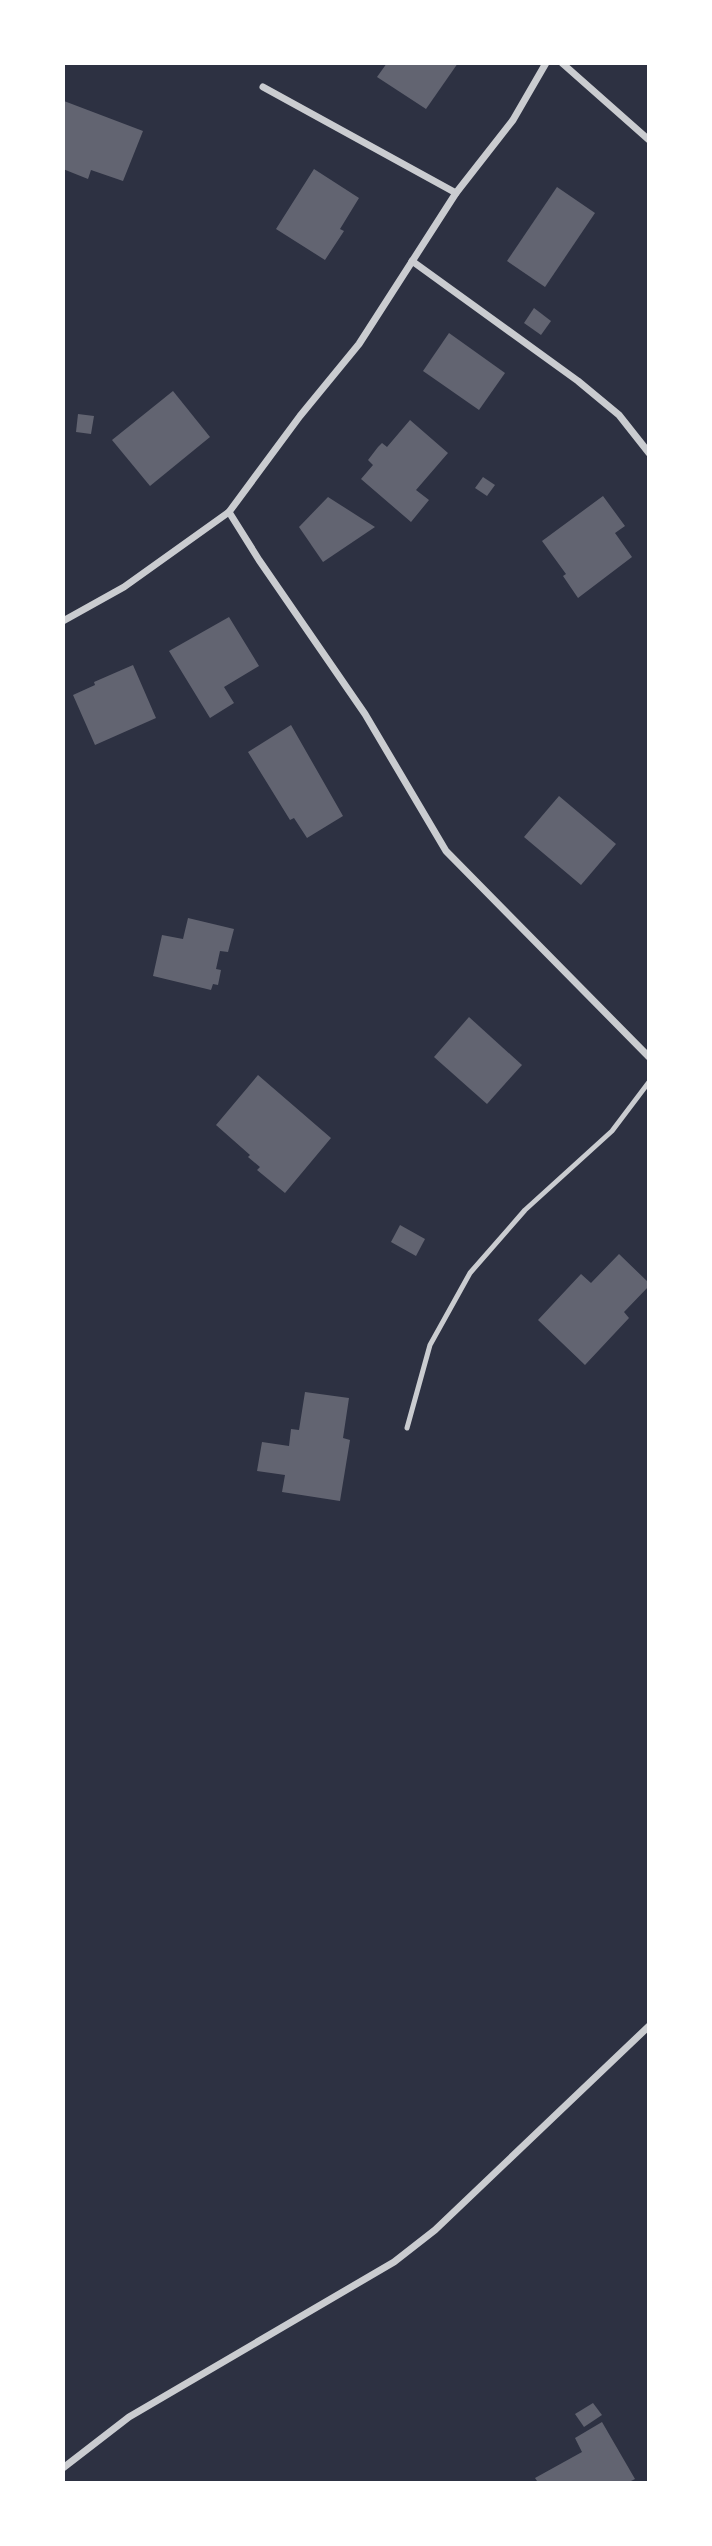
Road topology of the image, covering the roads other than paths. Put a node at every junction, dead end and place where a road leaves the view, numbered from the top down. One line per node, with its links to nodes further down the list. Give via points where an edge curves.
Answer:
1 (546, 63): 5 (street, via 513,120)
2 (562, 63): 4 (street)
3 (263, 88): 5 (street)
4 (649, 140)
5 (456, 193): 6 (street)
6 (412, 261): 7 (street, via 578,381 619,415); 8 (street, via 359,344)
7 (649, 453)
8 (229, 512): 9 (street, via 124,587); 10 (street, via 365,714 446,851)
9 (63, 621)
10 (649, 1057)
11 (649, 1082): 12 (lane, via 612,1131 525,1210 470,1273 430,1345)
12 (407, 1428)
13 (649, 2026): 14 (street, via 435,2230 394,2262 129,2417)
14 (63, 2468)

